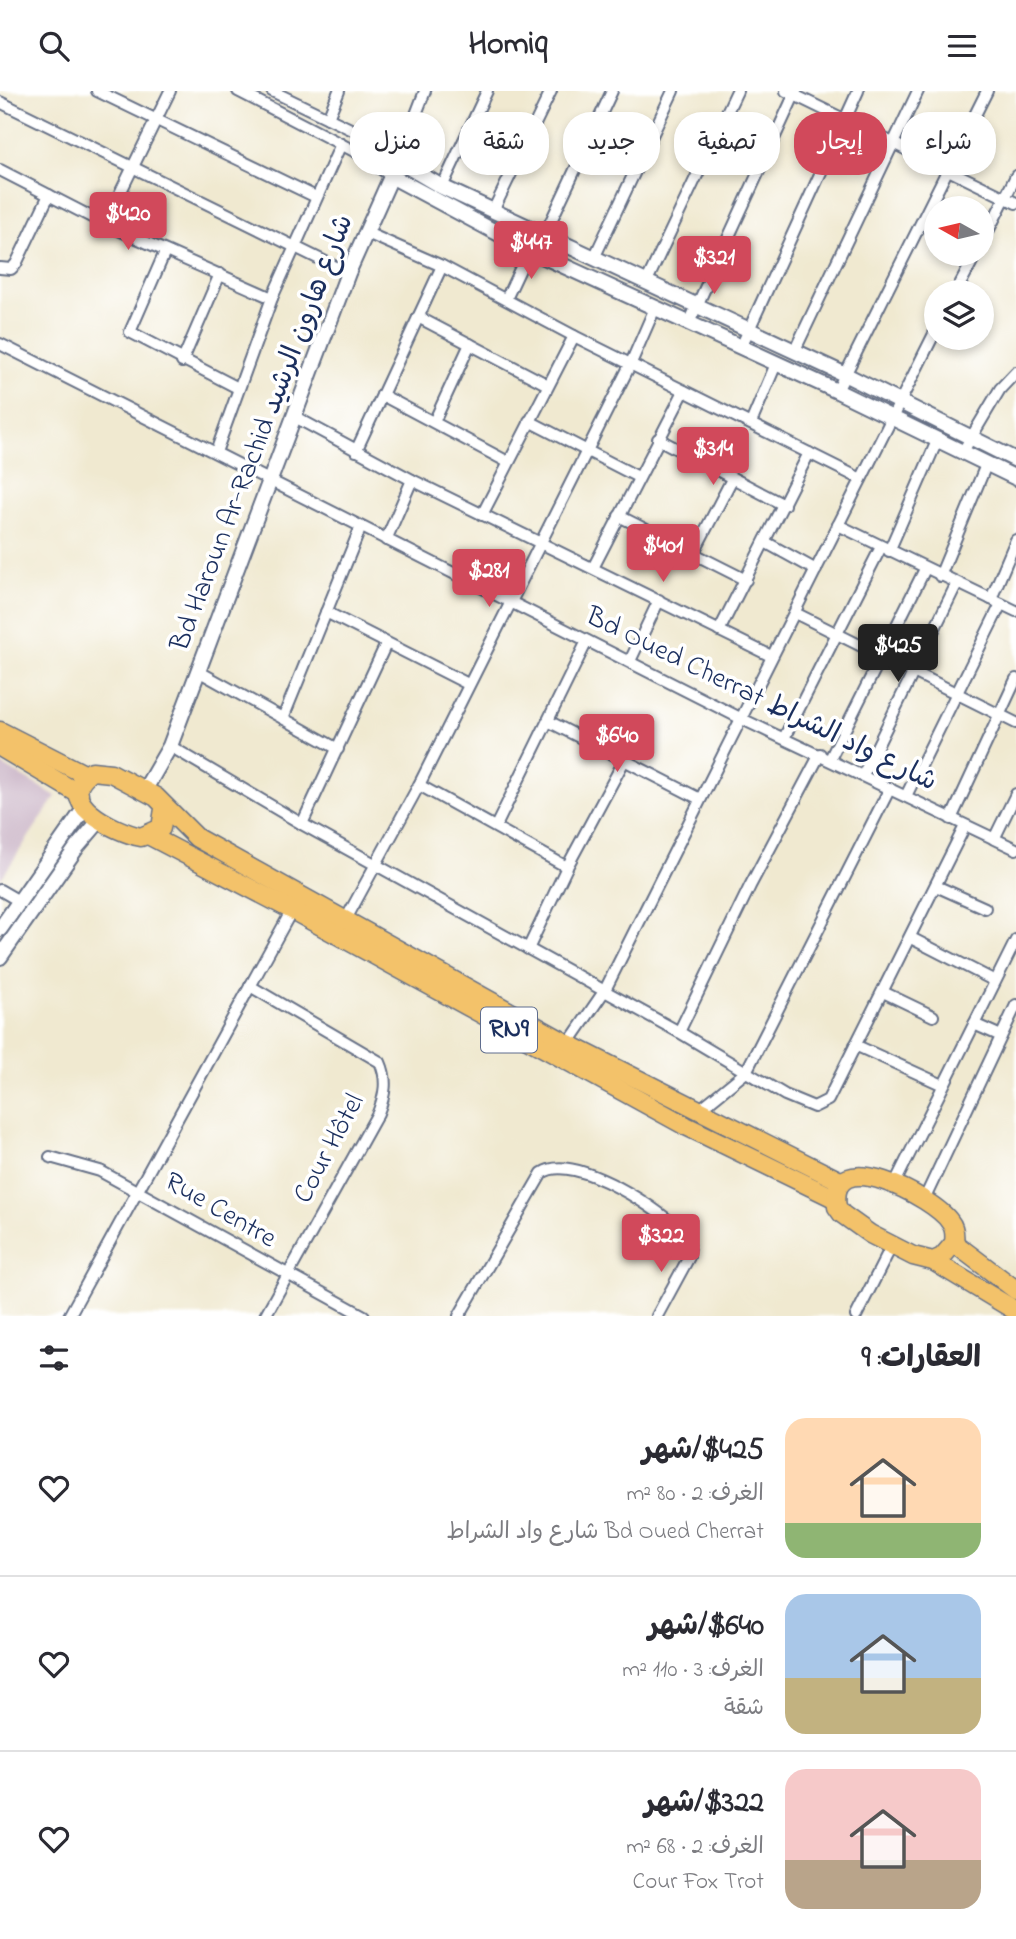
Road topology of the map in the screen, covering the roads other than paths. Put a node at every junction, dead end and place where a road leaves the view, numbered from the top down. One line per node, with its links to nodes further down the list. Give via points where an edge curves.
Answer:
1 (97, 91): 22 (street)
2 (170, 91): 22 (street)
3 (238, 91): 25 (street)
4 (272, 91): 21 (street)
5 (339, 91): 21 (street)
6 (425, 91): 17 (street, Bd Haroun Ar-Rachid شارع هارون الرشيد)
7 (487, 91): 36 (street)
8 (551, 91): 40 (street)
9 (612, 91): 44 (street)
10 (673, 91): 48 (street)
11 (737, 91): 53 (street)
12 (858, 91): 19 (street)
13 (918, 91): 26 (street)
14 (987, 91): 20 (street)
15 (793, 92): 18 (street); 56 (street)
16 (0, 102): 28 (street)
17 (417, 112)
18 (834, 112)
19 (849, 112)
20 (977, 112)
21 (328, 118): 23 (street)
22 (157, 119): 28 (street); 38 (street)
23 (350, 129)
24 (887, 140): 26 (street)
25 (341, 143): 34 (street); 38 (street)
26 (893, 143): 27 (street); 66 (street)
27 (901, 147)
28 (132, 169): 41 (street); 45 (street)
29 (0, 170): 37 (street)
30 (422, 175): 36 (street)
31 (820, 175): 60 (street)
32 (946, 175): 71 (street)
33 (958, 175): 39 (street)
34 (391, 176): 43 (street, Bd Haroun Ar-Rachid شارع هارون الرشيد); 46 (street)
35 (1016, 176): 39 (street)
36 (442, 187): 40 (street)
37 (49, 195): 41 (street); 50 (street, via 16,264 11,269)
38 (316, 197): 45 (street)
39 (1011, 200): 42 (street)
40 (493, 211): 44 (street)
41 (105, 224): 47 (street)
42 (994, 225)
43 (367, 233): 49 (street); 51 (street, Bd Haroun Ar-Rachid شارع هارون الرشيد)
44 (544, 236): 48 (street)
45 (295, 247): 51 (street); 54 (street)
46 (529, 250): 55 (street); 57 (street)
47 (165, 252): 52 (street); 67 (street, via 130,333)
48 (594, 258): 53 (street)
49 (442, 266): 55 (street); 58 (street)
50 (0, 268)
51 (348, 273): 79 (street, Bd Haroun Ar-Rachid شارع هارون الرشيد)
52 (220, 274): 54 (street); 67 (street)
53 (646, 283): 56 (street)
54 (272, 298): 73 (street)
55 (506, 299): 61 (street)
56 (696, 307): 59 (street); 60 (street)
57 (655, 308): 59 (street); 68 (street)
58 (418, 317): 63 (street); 76 (street)
59 (689, 323): 64 (street)
60 (748, 329): 64 (street); 66 (street)
61 (574, 336): 68 (street); 72 (street)
62 (0, 344): 88 (street, Bd Oued Cherrat شارع واد الشراط)
63 (470, 344): 72 (street); 81 (street)
64 (741, 347): 69 (street)
65 (926, 350): 77 (street)
66 (794, 352): 71 (street)
67 (183, 362): 73 (street)
68 (631, 363): 74 (street); 87 (street)
69 (776, 364): 75 (street); 82 (street)
70 (1016, 372): 83 (street)
71 (846, 375): 75 (street); 77 (street)
72 (548, 385): 80 (street)
73 (238, 388): 88 (street)
74 (684, 391): 82 (street); 84 (street)
75 (837, 391): 78 (street)
76 (382, 395): 81 (street); 86 (street)
77 (899, 401): 78 (street); 83 (street)
78 (891, 417): 85 (street); 95 (street)
79 (295, 418): 86 (street); 99 (street, Bd Haroun Ar-Rachid شارع هارون الرشيد)
80 (529, 421): 87 (street); 92 (street)
81 (433, 422): 92 (street)
82 (751, 422): 89 (street)
83 (969, 437): 90 (street); 91 (street)
84 (658, 439): 94 (street); 97 (street)
85 (937, 441): 90 (street); 109 (street)
86 (356, 450): 98 (street)
87 (586, 451): 94 (street); 107 (street)
88 (216, 452): 99 (street, Bd Oued Cherrat شارع واد الشراط)
89 (809, 453): 95 (street); 100 (street)
90 (962, 453): 93 (street)
91 (1016, 460)
92 (508, 462): 101 (street)
93 (986, 465): 96 (street); 114 (street)
94 (638, 477): 102 (street)
95 (861, 478): 103 (street)
96 (1016, 478)
97 (732, 479): 100 (street); 110 (street)
98 (412, 480): 101 (street); 105 (street)
99 (272, 482): 104 (street, Bd Oued Cherrat شارع واد الشراط); 130 (street, Bd Haroun Ar-Rachid شارع هارون الرشيد)
100 (784, 505): 108 (street)
101 (482, 515): 107 (street)
102 (620, 516): 110 (street); 111 (street)
103 (838, 525): 109 (street); 113 (street)
104 (360, 529): 105 (street, Bd Oued Cherrat شارع واد الشراط); 120 (street)
105 (386, 540): 117 (street, Bd Oued Cherrat شارع واد الشراط)
106 (1016, 540): 119 (street)
107 (541, 542): 111 (street); 117 (street)
108 (765, 542): 113 (street); 115 (street)
109 (885, 549): 112 (street); 124 (street)
110 (693, 554): 115 (street)
111 (593, 568): 118 (street)
112 (925, 569): 114 (street); 128 (street)
113 (816, 571): 122 (street)
114 (940, 576): 116 (street)
115 (746, 580): 123 (street)
116 (956, 585): 119 (street); 131 (street)
117 (511, 600): 125 (street, Bd Oued Cherrat شارع واد الشراط); 133 (street)
118 (659, 600): 123 (street); 129 (street)
119 (996, 601): 121 (street); 134 (street)
120 (326, 611): 126 (street); 136 (street)
121 (1016, 611)
122 (795, 613): 124 (street); 127 (street)
123 (719, 631): 127 (street)
124 (838, 634): 128 (street); 141 (street)
125 (587, 641): 129 (street, Bd Oued Cherrat شارع واد الشراط); 138 (street)
126 (386, 644): 133 (street); 144 (street)
127 (771, 656): 137 (street)
128 (879, 657): 131 (street); 145 (street)
129 (630, 661): 137 (street, Bd Oued Cherrat شارع واد الشراط)
130 (198, 671): 136 (street); 142 (street, Bd Haroun Ar-Rachid شارع هارون الرشيد)
131 (913, 674): 134 (street); 148 (street)
132 (1016, 678): 135 (street)
133 (468, 684): 149 (street)
134 (958, 697): 135 (street); 153 (street)
135 (999, 716): 139 (street); 157 (street)
136 (283, 718): 144 (street)
137 (742, 719): 141 (street, Bd Oued Cherrat شارع واد الشراط); 154 (street)
138 (548, 721): 146 (street); 160 (street)
139 (1016, 723)
140 (0, 731): 147 (highway, RN9)
141 (784, 738): 145 (street, Bd Oued Cherrat شارع واد الشراط)
142 (170, 746): 151 (street, Bd Haroun Ar-Rachid شارع هارون الرشيد); 159 (street)
143 (0, 747): 155 (highway, RN9)
144 (338, 749): 159 (street)
145 (825, 756): 148 (street, Bd Oued Cherrat شارع واد الشراط); 188 (street, via 750,886)
146 (624, 761): 154 (street); 166 (street)
147 (86, 775): 151 (highway, RN9, via 105,771); 155 (highway)
148 (863, 775): 150 (street, Bd Oued Cherrat شارع واد الشراط)
149 (419, 785): 160 (street); 165 (street)
150 (890, 789): 153 (street, Bd Oued Cherrat شارع واد الشراط); 192 (street)
151 (144, 791): 156 (highway, RN9, via 156,797)
152 (1016, 794): 163 (street)
153 (906, 796): 157 (street, Bd Oued Cherrat شارع واد الشراط)
154 (700, 799): 183 (street)
155 (81, 802): 158 (highway, RN9); 167 (street)
156 (164, 809): 162 (highway, via 164,822); 175 (highway, RN9, via 197,838)
157 (951, 819): 161 (street, Bd Oued Cherrat شارع واد الشراط)
158 (100, 820): 162 (highway, RN9, via 134,836); 170 (street)
159 (302, 824): 165 (street)
160 (496, 825): 166 (street)
161 (965, 826): 163 (street, Bd Oued Cherrat شارع واد الشراط); 168 (street)
162 (149, 836): 173 (highway, RN9)
163 (994, 839): 164 (street, Bd Oued Cherrat شارع واد الشراط)
164 (1016, 849)
165 (376, 866): 175 (street); 179 (street)
166 (567, 867): 179 (street)
167 (31, 883): 170 (street); 171 (street)
168 (936, 886): 172 (street); 177 (street)
169 (0, 890): 171 (street)
170 (45, 893): 174 (street)
171 (19, 901): 174 (street); 176 (street)
172 (985, 908)
173 (292, 909): 182 (street); 199 (highway, RN9, via 686,1126)
174 (32, 911): 180 (street)
175 (345, 921): 190 (highway, RN9)
176 (0, 929)
177 (911, 938): 181 (street); 184 (street)
178 (1016, 940): 181 (street)
179 (528, 949): 183 (street)
180 (0, 957)
181 (995, 981): 187 (street)
182 (250, 986): 198 (street); 204 (street, Cour Hôtel, via 380,1062 385,1074 378,1113)
183 (605, 991): 188 (street); 190 (street)
184 (883, 992): 186 (street); 191 (street)
185 (1016, 1005): 189 (street)
186 (933, 1016)
187 (974, 1024): 189 (street); 193 (street)
188 (679, 1032): 192 (street)
189 (1001, 1036): 200 (street)
190 (568, 1044): 194 (highway, RN9)
191 (855, 1045): 192 (street, via 828,1100 814,1107 802,1105); 193 (street)
192 (746, 1072): 194 (street)
193 (943, 1085): 197 (street)
194 (699, 1110): 196 (highway, RN9)
195 (50, 1157): 198 (street, Rue Centre, via 100,1171)
196 (842, 1182): 197 (highway, via 862,1175); 199 (highway)
197 (894, 1185): 200 (highway)
198 (139, 1191): 204 (street, Rue Centre); 207 (street)
199 (836, 1199): 202 (highway, RN9, via 842,1215)
200 (923, 1200): 201 (highway, via 949,1220)
201 (954, 1243): 203 (highway); 205 (highway)
202 (892, 1245): 203 (highway, RN9); 212 (street)
203 (933, 1261): 206 (highway, RN9)
204 (288, 1275): 208 (street, Cour Hôtel); 209 (street, Rue Centre)
205 (1016, 1290)
206 (1016, 1311)
207 (69, 1316)
208 (265, 1316)
209 (365, 1316)
210 (459, 1316): 211 (street, via 542,1173 551,1167 603,1180 688,1238 689,1257)
211 (657, 1316)
212 (856, 1316)

